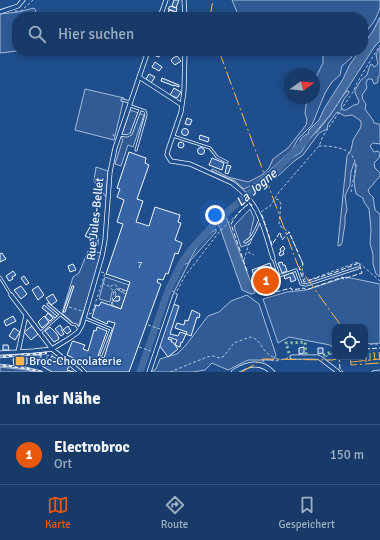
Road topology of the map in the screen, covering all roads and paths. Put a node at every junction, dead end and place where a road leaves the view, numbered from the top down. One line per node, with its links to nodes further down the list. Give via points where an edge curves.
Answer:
1 (23, 0): 5 (street)
2 (33, 0): 5 (path, via 21,11)
3 (166, 0): 7 (street)
4 (184, 0): 8 (street)
5 (11, 9): 6 (street)
6 (0, 12)
7 (162, 12)
8 (185, 12)
9 (380, 45): 21 (path)
10 (146, 56): 12 (street, Rue Jules-Bellet)
11 (186, 56): 15 (street)
12 (139, 77): 14 (street, Rue Jules-Bellet); 15 (street)
13 (122, 100): 14 (lane)
14 (129, 104): 16 (lane); 18 (street, Rue Jules-Bellet)
15 (182, 105): 19 (street)
16 (140, 110): 18 (lane, via 131,134 125,137); 22 (lane, via 146,112 146,116)
17 (113, 134): 20 (path)
18 (118, 135): 36 (street, Rue Jules-Bellet, via 110,172 105,240)
19 (173, 136): 23 (lane, via 210,148 216,156); 26 (street, via 168,152 169,159 190,164 232,183)
20 (115, 138)
21 (319, 146): 24 (path, via 336,146 350,154 355,165); 25 (path)
22 (136, 150)
23 (227, 162)
24 (351, 192)
25 (275, 199): 27 (path, via 264,212); 38 (path, via 281,203 279,224 289,232 303,264 305,280 358,262)
26 (250, 203): 27 (street); 45 (path, via 220,231 185,276)
27 (259, 213): 28 (street)
28 (260, 218): 29 (lane); 33 (street)
29 (249, 241): 30 (lane); 31 (path)
30 (245, 242)
31 (247, 251): 32 (path); 34 (path)
32 (254, 255)
33 (273, 258): 35 (lane, via 279,276 296,270 301,284 306,285)
34 (244, 260)
35 (358, 268)
36 (99, 271): 39 (path, via 105,273); 49 (street, Rue Jules-Bellet)
37 (0, 276): 44 (lane)
38 (380, 281)
39 (102, 283): 40 (path); 49 (path, via 92,313)
40 (111, 287): 41 (path, via 115,285); 42 (path)
41 (117, 289): 42 (path); 43 (path)
42 (114, 291): 47 (path)
43 (127, 292)
44 (11, 295): 50 (street)
45 (175, 296): 74 (street)
46 (48, 304): 51 (lane)
47 (111, 305)
48 (69, 307): 49 (path)
49 (86, 313): 52 (street, Rue Jules-Bellet)
50 (26, 315): 56 (street); 61 (street)
51 (60, 315): 54 (lane); 56 (lane)
52 (84, 318): 54 (street, Rue Jules-Bellet); 66 (lane, via 111,329)
53 (149, 325): 55 (path)
54 (80, 329): 60 (street)
55 (160, 329)
56 (41, 332): 60 (street)
57 (368, 344): 58 (path)
58 (380, 344)
59 (140, 348): 62 (path)
60 (52, 349): 61 (street); 65 (street)
61 (18, 352): 63 (street)
62 (153, 352)
63 (0, 353)
64 (332, 353): 69 (path)
65 (57, 354): 67 (path); 73 (street)
66 (102, 355)
67 (46, 356)
68 (292, 356): 69 (street); 70 (path)
69 (320, 358): 78 (street)
70 (280, 360): 71 (path, via 264,359); 75 (path, via 265,351 258,340 250,337 234,343 220,358 207,357)
71 (262, 365): 76 (main road, via 250,364); 77 (main road)
72 (380, 371): 79 (lane)
73 (80, 372)
74 (149, 372)
75 (170, 372)
76 (234, 372)
77 (272, 372)
78 (338, 372)
79 (373, 372)

